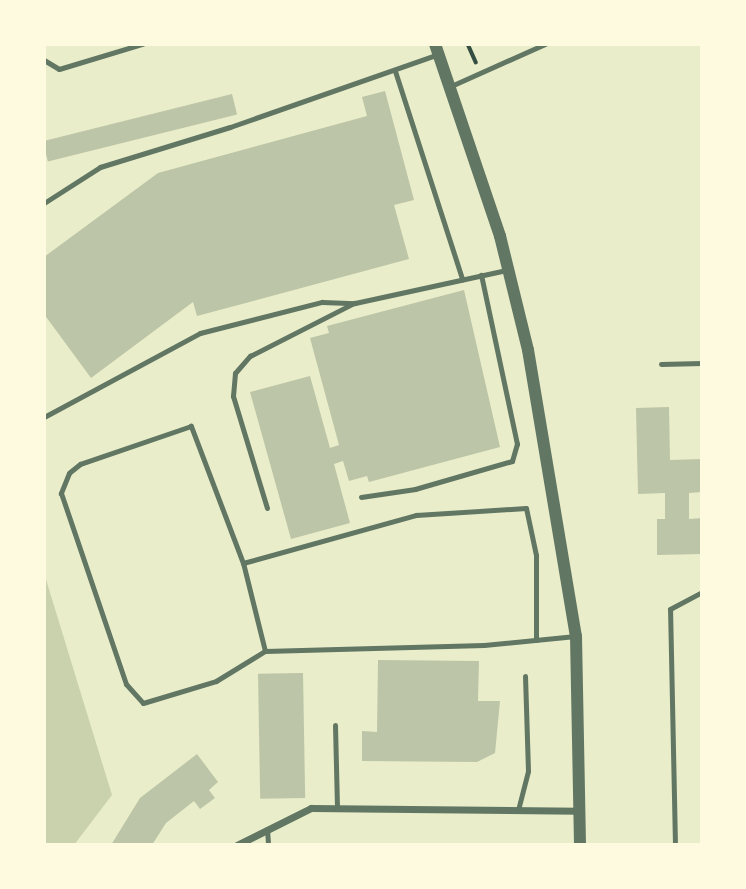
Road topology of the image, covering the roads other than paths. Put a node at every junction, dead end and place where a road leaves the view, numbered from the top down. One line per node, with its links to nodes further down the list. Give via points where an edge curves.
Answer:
1 (142, 44): 4 (lane, via 59,69)
2 (545, 44): 6 (lane)
3 (437, 49): 5 (lane); 6 (street)
4 (44, 60)
5 (395, 71): 7 (lane, via 111,163); 10 (lane)
6 (451, 86): 8 (street)
7 (44, 203)
8 (509, 269): 9 (lane); 19 (street, via 528,349)
9 (481, 275): 10 (lane); 15 (lane, via 516,444 513,461 415,489)
10 (462, 279): 11 (lane)
11 (355, 303): 14 (lane, via 321,302 200,333); 16 (lane, via 250,356 235,373 233,396)
12 (702, 363): 13 (lane)
13 (662, 364)
14 (44, 417)
15 (360, 497)
16 (267, 508)
17 (243, 563): 20 (lane, via 416,516 526,508 536,555); 21 (lane); 21 (lane, via 191,426 80,464 61,484 126,684 136,700 152,704 216,681)
18 (702, 592): 31 (lane, via 670,609)
19 (576, 636): 20 (lane); 26 (street)
20 (536, 640): 21 (lane)
21 (265, 650)
22 (525, 676): 25 (lane, via 527,771)
23 (335, 725): 24 (lane)
24 (337, 808): 25 (street); 27 (street, via 311,807)
25 (518, 810): 26 (street)
26 (578, 811): 30 (street)
27 (267, 829): 28 (street); 29 (lane)
28 (237, 845)
29 (268, 845)
30 (580, 845)
31 (675, 845)

